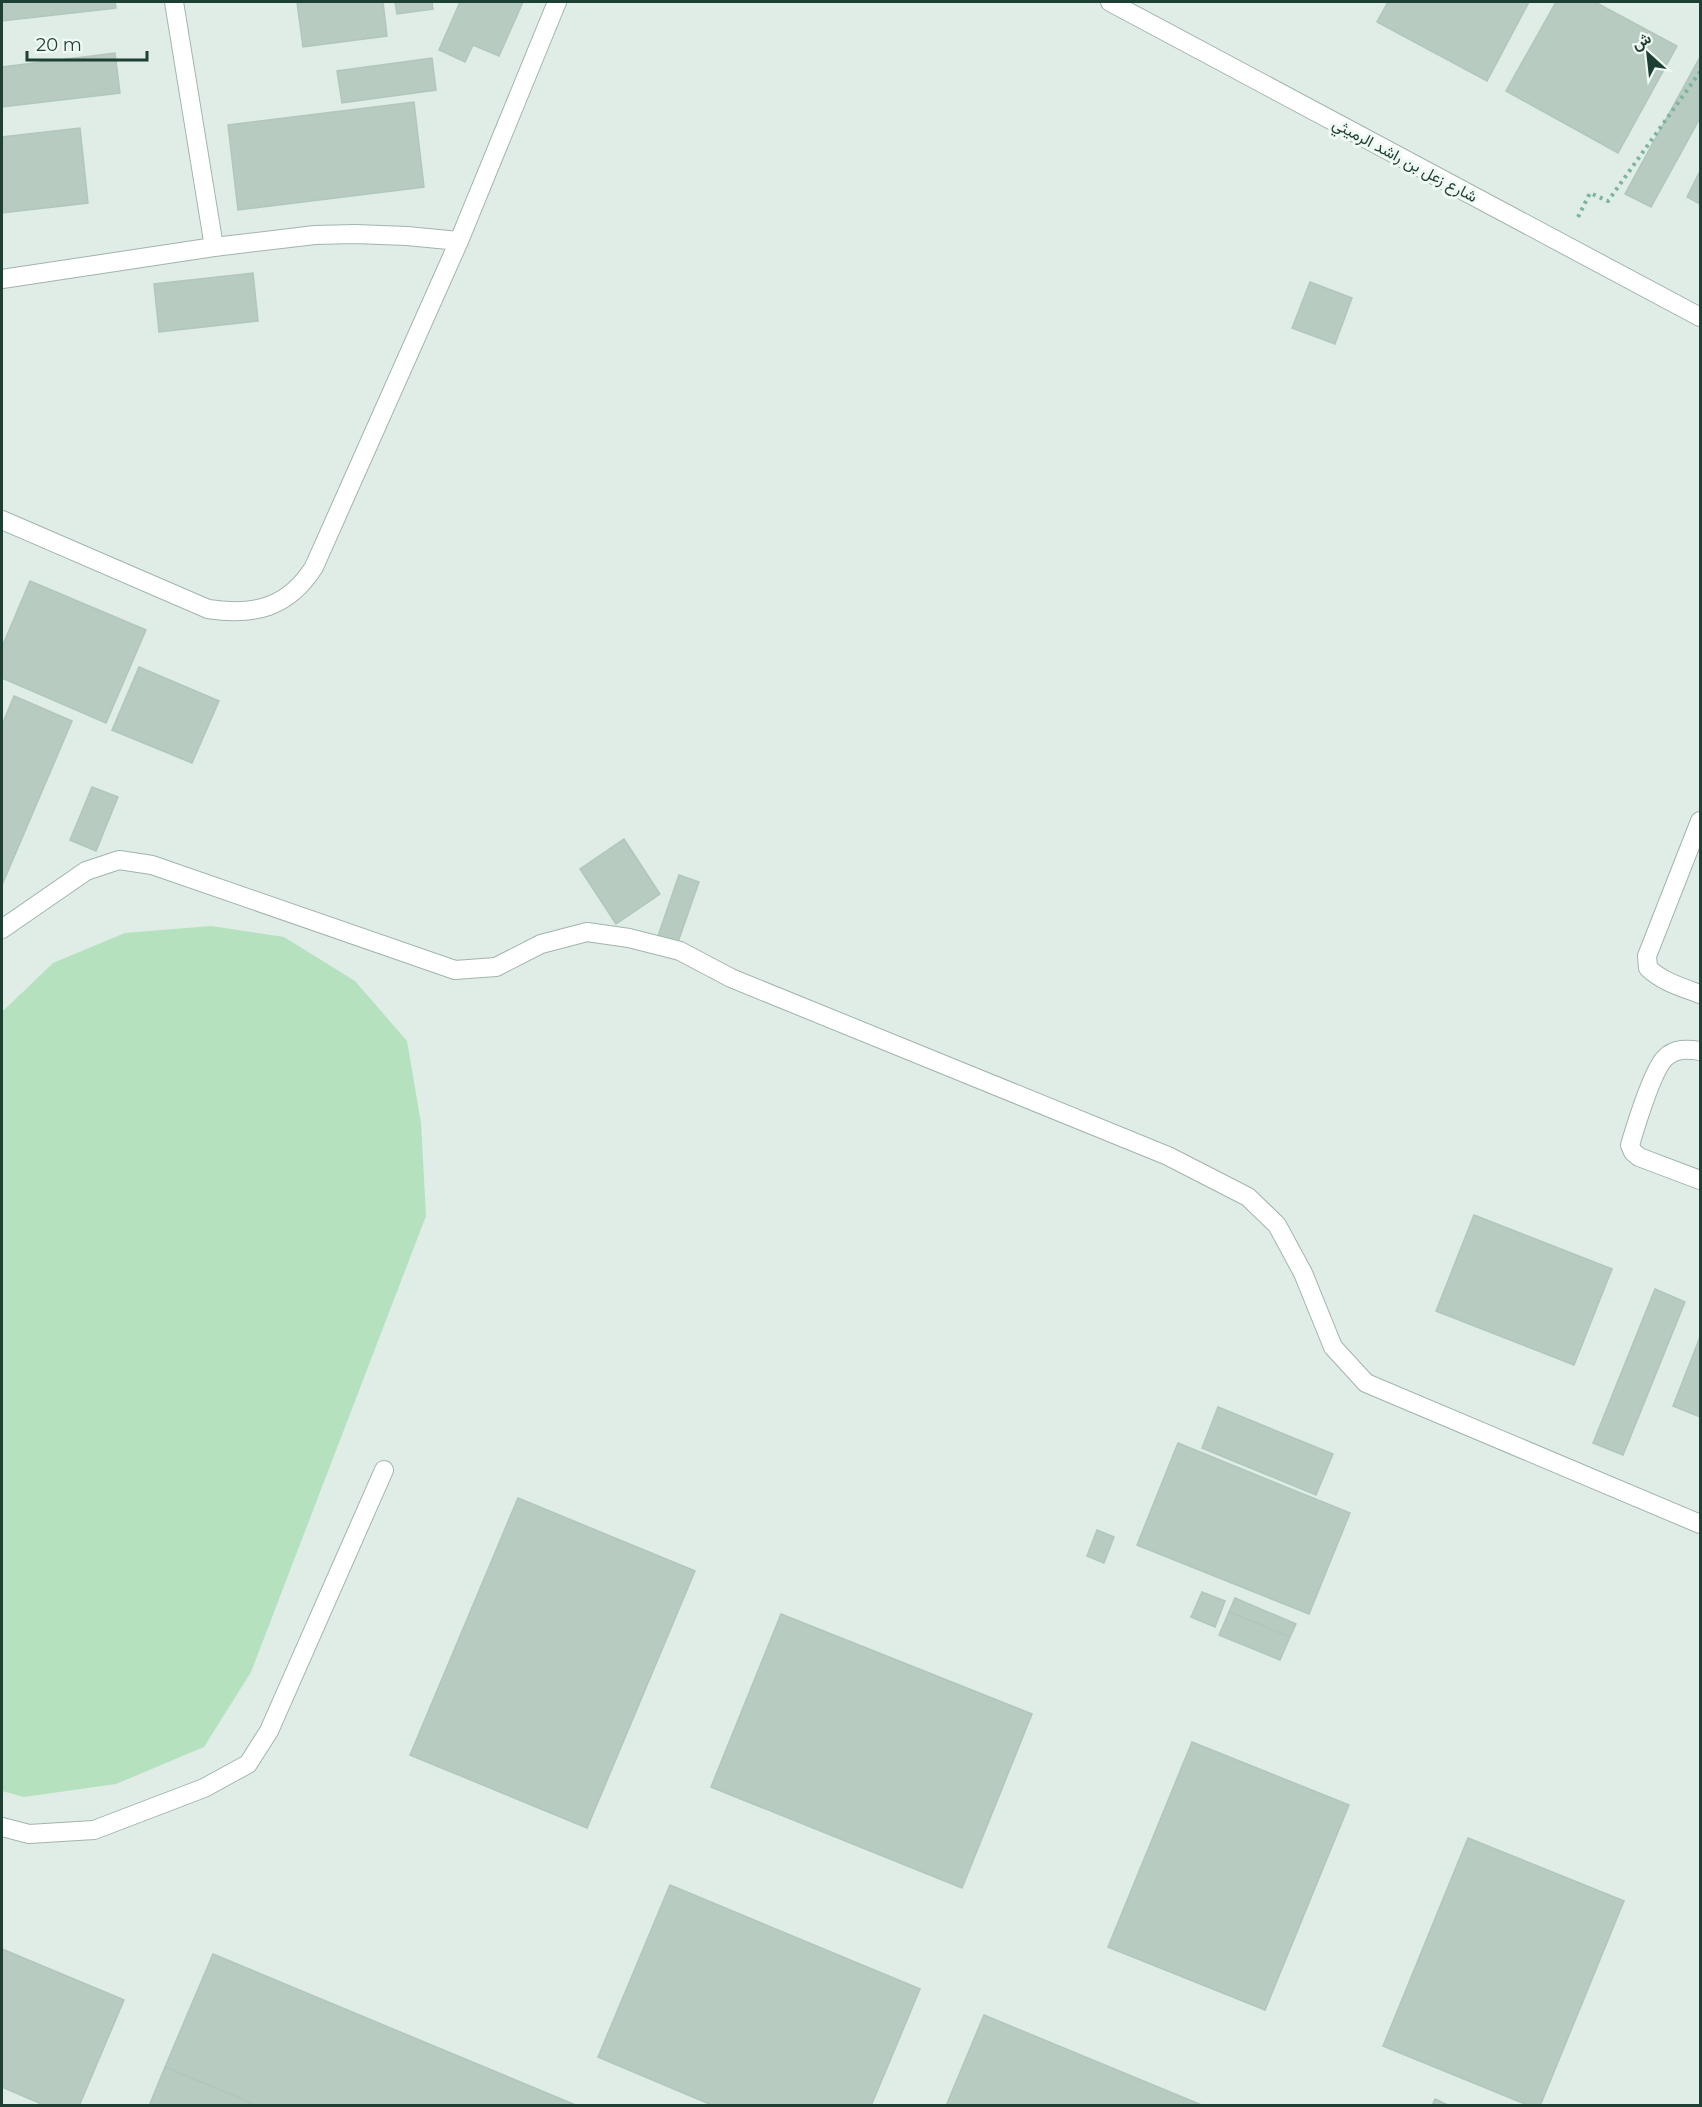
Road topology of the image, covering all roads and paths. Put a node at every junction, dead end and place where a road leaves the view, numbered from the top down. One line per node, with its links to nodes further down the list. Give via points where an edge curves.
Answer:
1 (174, 2): 7 (street)
2 (557, 2): 5 (street)
3 (1110, 2): 6 (street, شارع زعل بن راشد الرميثي)
4 (1701, 72): 6 (path, via 1608,201 1590,193)
5 (459, 241): 7 (street, via 315,235); 10 (street, via 314,567 288,597 250,611 208,609)
6 (1564, 245): 9 (street, شارع زعل بن راشد الرميثي)
7 (214, 248): 8 (street)
8 (2, 279)
9 (1701, 317)
10 (2, 520)
11 (1701, 821): 13 (street, via 1647,956 1648,968 1656,976)
12 (2, 928): 17 (street, via 86,871 119,860 153,865 455,970 496,967 541,944 587,932 680,951 731,978 1168,1156 1248,1197 1276,1225 1303,1274 1333,1347 1366,1383)
13 (1701, 994)
14 (1701, 1051): 15 (street, via 1674,1052 1657,1068 1630,1145 1639,1157)
15 (1701, 1180)
16 (384, 1470): 18 (street, via 269,1731 248,1764 204,1788 94,1830 29,1834)
17 (1701, 1524)
18 (2, 1827)

